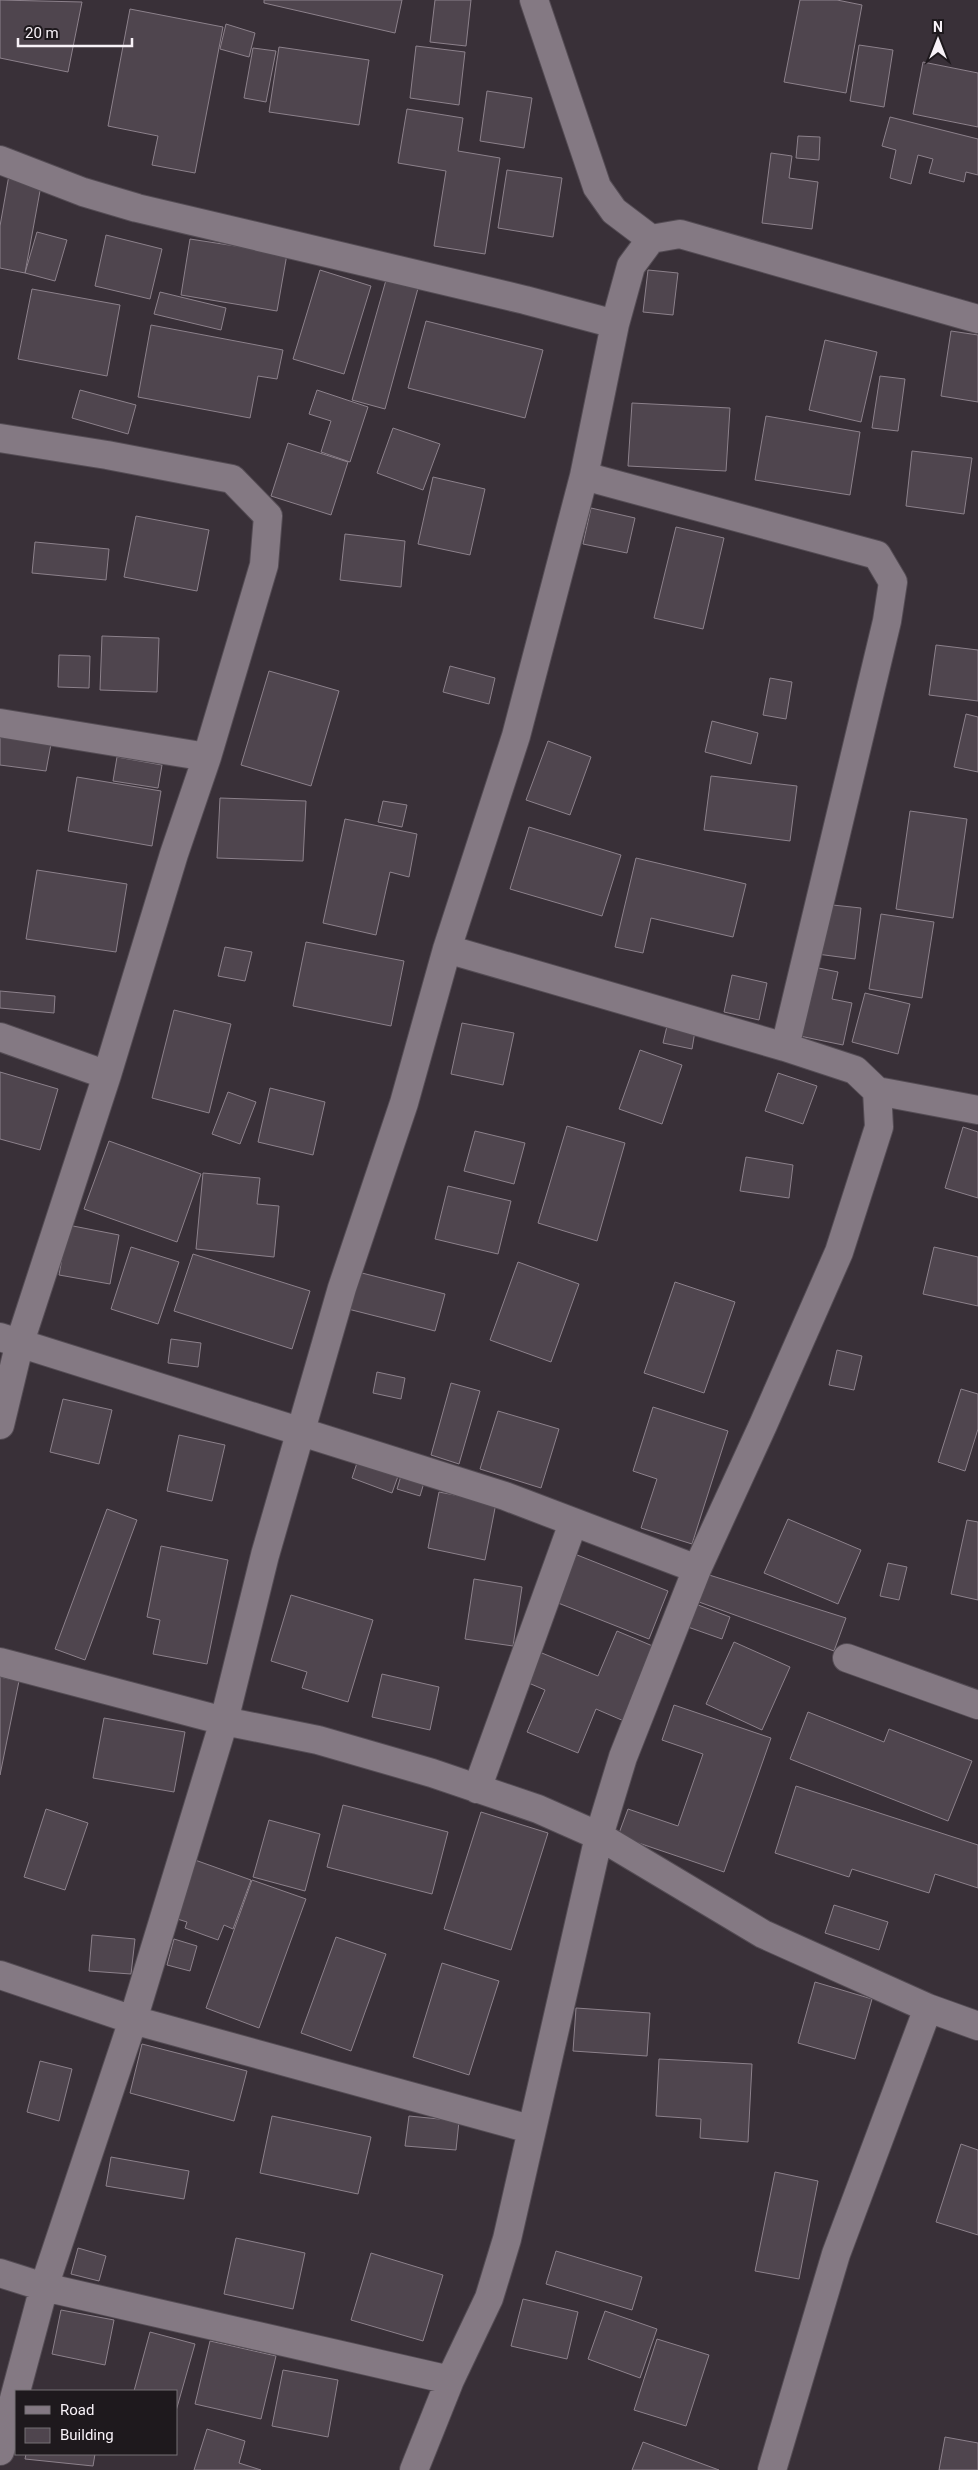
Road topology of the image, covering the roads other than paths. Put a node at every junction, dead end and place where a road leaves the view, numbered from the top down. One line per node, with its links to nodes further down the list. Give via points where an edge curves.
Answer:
1 (534, 0): 3 (street, via 597,187 614,211)
2 (0, 160): 5 (street, via 83,192 154,213)
3 (651, 238): 4 (street, via 680,234); 5 (street, via 631,266)
4 (978, 319)
5 (615, 324): 7 (street)
6 (0, 438): 9 (street, via 232,479 268,516 264,565)
7 (584, 476): 10 (street, via 516,736); 12 (street, via 877,555 893,582 887,621)
8 (0, 723): 9 (street)
9 (208, 757): 13 (street, via 174,854)
10 (447, 949): 12 (street); 18 (street, via 404,1104 342,1288)
11 (0, 1037): 13 (street)
12 (786, 1047): 14 (street, via 855,1070)
13 (107, 1075): 16 (street)
14 (877, 1092): 15 (street); 20 (street, via 879,1127 839,1252)
15 (978, 1110)
16 (10, 1339): 17 (street); 18 (street)
17 (0, 1425)
18 (301, 1431): 19 (street, via 505,1496); 24 (street, via 265,1555)
19 (573, 1523): 20 (street); 25 (street)
20 (697, 1569): 26 (street, via 623,1757)
21 (847, 1658): 23 (street)
22 (0, 1662): 24 (street)
23 (978, 1705)
24 (224, 1721): 25 (street, via 318,1740 432,1772); 29 (street)
25 (476, 1789): 26 (street, via 538,1808)
26 (598, 1836): 28 (street, via 763,1934); 31 (street)
27 (0, 1975): 29 (street)
28 (928, 2008): 30 (street); 39 (street, via 836,2254)
29 (133, 2020): 31 (street); 33 (street)
30 (978, 2026)
31 (530, 2130): 34 (street, via 507,2239 489,2298)
32 (0, 2273): 33 (street)
33 (44, 2287): 34 (street); 35 (street)
34 (450, 2380): 38 (street)
35 (16, 2390)
36 (15, 2395): 37 (street)
37 (0, 2451)
38 (414, 2470)
39 (772, 2470)

